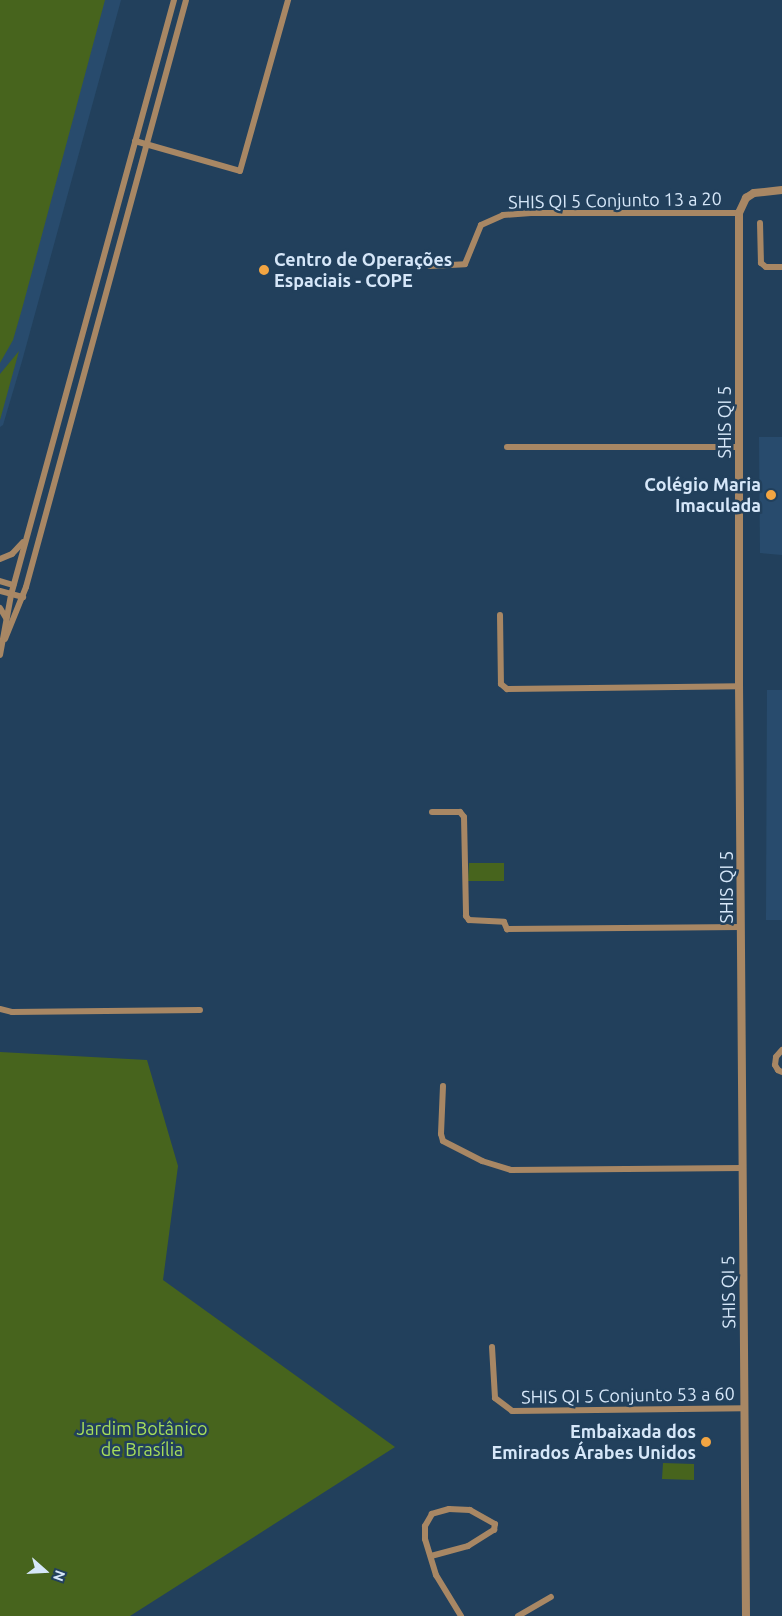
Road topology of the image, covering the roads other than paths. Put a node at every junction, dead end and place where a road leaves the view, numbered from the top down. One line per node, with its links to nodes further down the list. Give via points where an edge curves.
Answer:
1 (174, 0): 4 (street)
2 (186, 0): 5 (street)
3 (288, 0): 7 (street, via 240,171)
4 (141, 119): 5 (street, via 145,126); 6 (street)
5 (154, 122): 7 (street)
6 (135, 141): 7 (street); 9 (street)
7 (148, 145): 10 (street)
8 (782, 190): 11 (street, via 754,192 746,198)
9 (121, 193): 10 (street, via 130,189); 17 (street)
10 (134, 196): 23 (street)
11 (739, 213): 13 (street, SHIS QI 5 Conjunto 13 a 20, via 503,215 481,224 465,264); 16 (street, SHIS QI 5)
12 (760, 224): 14 (street, via 761,263 766,267)
13 (430, 266)
14 (782, 267)
15 (507, 447): 16 (street)
16 (739, 447): 29 (street, SHIS QI 5)
17 (26, 539): 18 (street, via 17,550); 20 (street)
18 (0, 559)
19 (0, 580): 20 (street)
20 (14, 585): 22 (street)
21 (0, 591): 22 (street)
22 (10, 595): 23 (street); 26 (street)
23 (23, 597): 27 (street)
24 (0, 608): 26 (street)
25 (500, 615): 29 (street, via 501,684 507,689)
26 (6, 618): 27 (street)
27 (2, 647): 28 (street)
28 (0, 655)
29 (738, 686): 31 (street, SHIS QI 5)
30 (432, 812): 31 (street, via 460,812 464,816 466,916 469,920 504,922 508,929)
31 (741, 927): 37 (street, SHIS QI 5)
32 (0, 1009): 33 (street, via 12,1012)
33 (200, 1010)
34 (782, 1050): 35 (street, via 775,1065)
35 (782, 1072)
36 (443, 1086): 37 (street, via 440,1134 443,1141 511,1170)
37 (742, 1168): 39 (street, SHIS QI 5)
38 (492, 1346): 39 (street, SHIS QI 5 Conjunto 53 a 60, via 495,1398 512,1411)
39 (744, 1408): 44 (street, SHIS QI 5)
40 (431, 1556): 40 (street, via 424,1532 428,1519 437,1512 468,1510 495,1524 494,1530 468,1546); 42 (street, via 436,1575)
41 (551, 1597): 43 (street)
42 (461, 1616)
43 (518, 1616)
44 (746, 1616)

